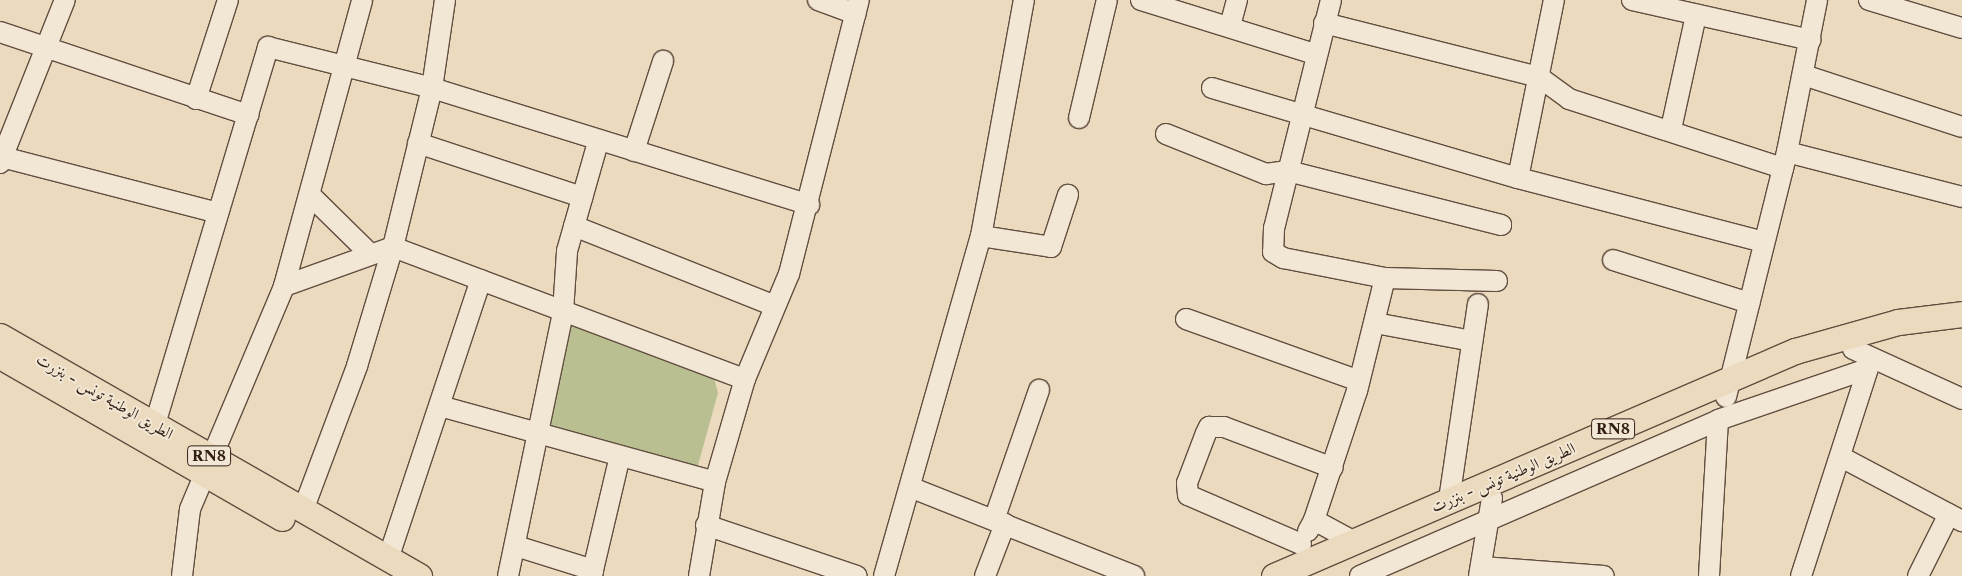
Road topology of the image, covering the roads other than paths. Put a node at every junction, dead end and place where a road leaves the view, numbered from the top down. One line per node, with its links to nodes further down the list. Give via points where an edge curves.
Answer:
1 (64, 0): 22 (street)
2 (228, 0): 30 (street)
3 (362, 0): 25 (street)
4 (445, 0): 28 (street)
5 (818, 0): 15 (street)
6 (1024, 0): 52 (street)
7 (1107, 0): 33 (street)
8 (1141, 0): 18 (street)
9 (1237, 0): 18 (street)
10 (1331, 0): 17 (street)
11 (1554, 0): 27 (street)
12 (1632, 0): 16 (street)
13 (1817, 0): 21 (street)
14 (1880, 2): 19 (street)
15 (858, 7): 48 (street)
16 (1696, 15): 21 (street); 35 (street)
17 (1324, 23): 23 (street); 27 (street)
18 (1230, 26): 23 (street)
19 (1962, 28)
20 (0, 32): 22 (street)
21 (1811, 40): 26 (street)
22 (47, 46): 30 (street); 40 (street)
23 (1314, 54): 32 (street)
24 (663, 61): 39 (street)
25 (346, 63): 28 (street); 31 (street, via 268,47); 44 (street)
26 (1804, 75): 34 (street); 41 (street)
27 (1539, 77): 35 (street, via 1569,99); 43 (street)
28 (432, 88): 37 (street); 38 (street)
29 (1212, 88): 32 (street)
30 (196, 99): 31 (street)
31 (248, 115): 49 (street)
32 (1300, 117): 42 (street); 43 (street)
33 (1079, 118)
34 (1962, 127)
35 (1671, 129): 41 (street)
36 (1166, 134): 42 (street, via 1256,171)
37 (598, 142): 39 (street); 46 (street)
38 (418, 143): 46 (street); 54 (street)
39 (634, 151): 48 (street)
40 (1, 160): 49 (street)
41 (1785, 160): 47 (street); 53 (street)
42 (1288, 171): 50 (street); 57 (street, via 1272,241 1273,252 1283,258)
43 (1518, 178): 53 (street)
44 (310, 195): 55 (street); 60 (street)
45 (1068, 195): 52 (street, via 1051,247)
46 (582, 197): 51 (street)
47 (1962, 197)
48 (809, 205): 63 (street)
49 (218, 214): 80 (street)
50 (1501, 225)
51 (574, 226): 63 (street); 64 (street, via 567,251)
52 (981, 236): 87 (street)
53 (1764, 242): 61 (street)
54 (393, 247): 55 (street); 58 (street); 89 (street, via 357,366)
55 (369, 253): 60 (street)
56 (1613, 260): 61 (street)
57 (1385, 278): 59 (street); 67 (street)
58 (481, 280): 64 (street); 78 (street)
59 (1497, 281)
60 (284, 286): 84 (street)
61 (1749, 303): 75 (street)
62 (1478, 304): 70 (street)
63 (775, 306): 73 (street)
64 (563, 312): 73 (street); 81 (street)
65 (1962, 314): 75 (main road, الطريق الوطنية تونس - بنزرت / RN8, via 1863,330)
66 (1186, 319): 74 (street)
67 (1375, 323): 70 (street); 74 (street)
68 (1962, 330): 72 (main road, الطريق الوطنية تونس - بنزرت / RN8, via 1896,338)
69 (0, 336): 80 (main road, الطريق الوطنية تونس - بنزرت / RN8)
70 (1472, 341): 88 (street)
71 (0, 356): 84 (main road, الطريق الوطنية تونس - بنزرت / RN8)
72 (1864, 358): 75 (main road, الطريق الوطنية تونس - بنزرت / RN8); 77 (street); 79 (street); 83 (street)
73 (745, 379): 86 (street)
74 (1359, 380): 85 (street)
75 (1729, 387): 88 (main road, الطريق الوطنية تونس - بنزرت / RN8); 90 (main road, الطريق الوطنية تونس - بنزرت / RN8)
76 (1039, 390): 93 (street)
77 (1962, 399)
78 (440, 406): 81 (street); 99 (street)
79 (1718, 420): 90 (street); 113 (street)
80 (155, 424): 84 (main road, الطريق الوطنية تونس - بنزرت / RN8)
81 (537, 435): 82 (street); 98 (street)
82 (620, 456): 86 (street); 101 (street)
83 (1841, 457): 91 (street); 114 (street)
84 (210, 468): 89 (main road, الطريق الوطنية تونس - بنزرت / RN8); 99 (main road, الطريق الوطنية تونس - بنزرت / RN8); 103 (street, via 190,509)
85 (1333, 468): 92 (street); 97 (street, via 1224,427 1209,427 1206,433 1187,484 1188,496)
86 (715, 482): 94 (street)
87 (912, 488): 93 (street); 108 (street)
88 (1449, 500): 95 (main road, الطريق الوطنية تونس - بنزرت / RN8)
89 (303, 510): 99 (main road, الطريق الوطنية تونس - بنزرت / RN8)
90 (1490, 510): 95 (main road, الطريق الوطنية تونس - بنزرت / RN8); 100 (street); 111 (street)
91 (1955, 517): 115 (street)
92 (1314, 520): 96 (street); 97 (street)
93 (999, 522): 109 (street); 110 (street)
94 (706, 525): 106 (street); 107 (street)
95 (1398, 529): 96 (main road, الطريق الوطنية تونس - بنزرت / RN8); 102 (main road, الطريق الوطنية تونس - بنزرت / RN8)
96 (1351, 540): 102 (main road, الطريق الوطنية تونس - بنزرت / RN8)
97 (1301, 544): 102 (street)
98 (516, 546): 101 (street); 105 (street)
99 (388, 567): 104 (main road, الطريق الوطنية تونس - بنزرت / RN8)
100 (1481, 572): 112 (street)
101 (593, 573)
102 (1289, 574)
103 (182, 576)
104 (418, 576)
105 (508, 576)
106 (699, 576)
107 (857, 576)
108 (884, 576)
109 (986, 576)
110 (1134, 576)
111 (1360, 576)
112 (1604, 576)
113 (1709, 576)
114 (1801, 576)
115 (1918, 576)

